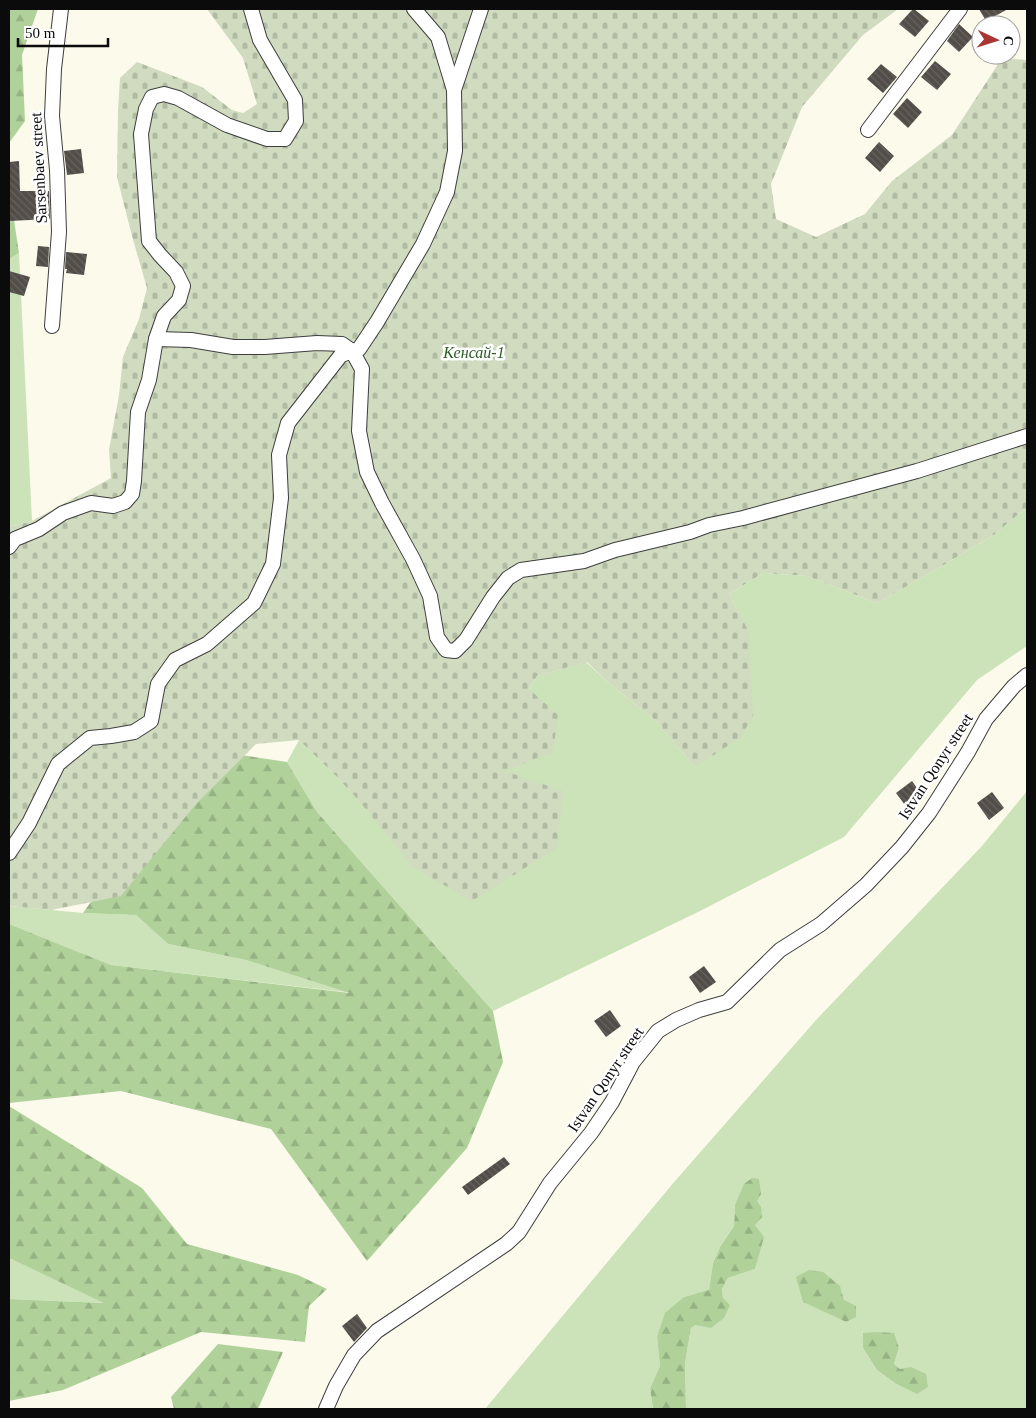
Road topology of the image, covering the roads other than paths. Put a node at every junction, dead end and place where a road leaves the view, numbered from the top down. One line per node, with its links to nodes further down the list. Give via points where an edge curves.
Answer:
1 (61, 9): 8 (street, Sarsenbaev street, via 52,116 59,232)
2 (251, 9): 9 (street, via 260,40 296,100 296,122 285,139 267,139 227,125 178,98 164,94 152,97 141,134 149,241 176,272 183,286 179,300 164,316)
3 (414, 9): 6 (street, via 438,37)
4 (481, 9): 6 (street)
5 (960, 9): 7 (street)
6 (454, 90): 10 (street, via 455,150 447,192 423,244 377,322 359,349)
7 (868, 130)
8 (52, 326)
9 (156, 339): 10 (street, via 191,340 233,347 342,344); 12 (street, via 138,412 132,494 125,502 113,506 91,503 63,513 39,529 15,539)
10 (352, 351): 11 (street, via 362,369 360,431 367,472 430,596 438,637 446,650 456,651 493,596 508,578 521,570 584,561 615,550 917,471); 14 (street, via 341,355 288,423 279,455 280,498 273,564 254,603 207,644 175,660 158,684 151,720 134,732 90,738 58,764 29,823)
11 (1027, 436)
12 (9, 547)
13 (1027, 675): 15 (street, Istvan Qonyr street, via 986,719 929,813 866,885 821,924 780,950 727,1002 699,1010 658,1031 633,1062 612,1102 550,1183 519,1232 377,1331 354,1354)
14 (9, 853)
15 (326, 1409)

